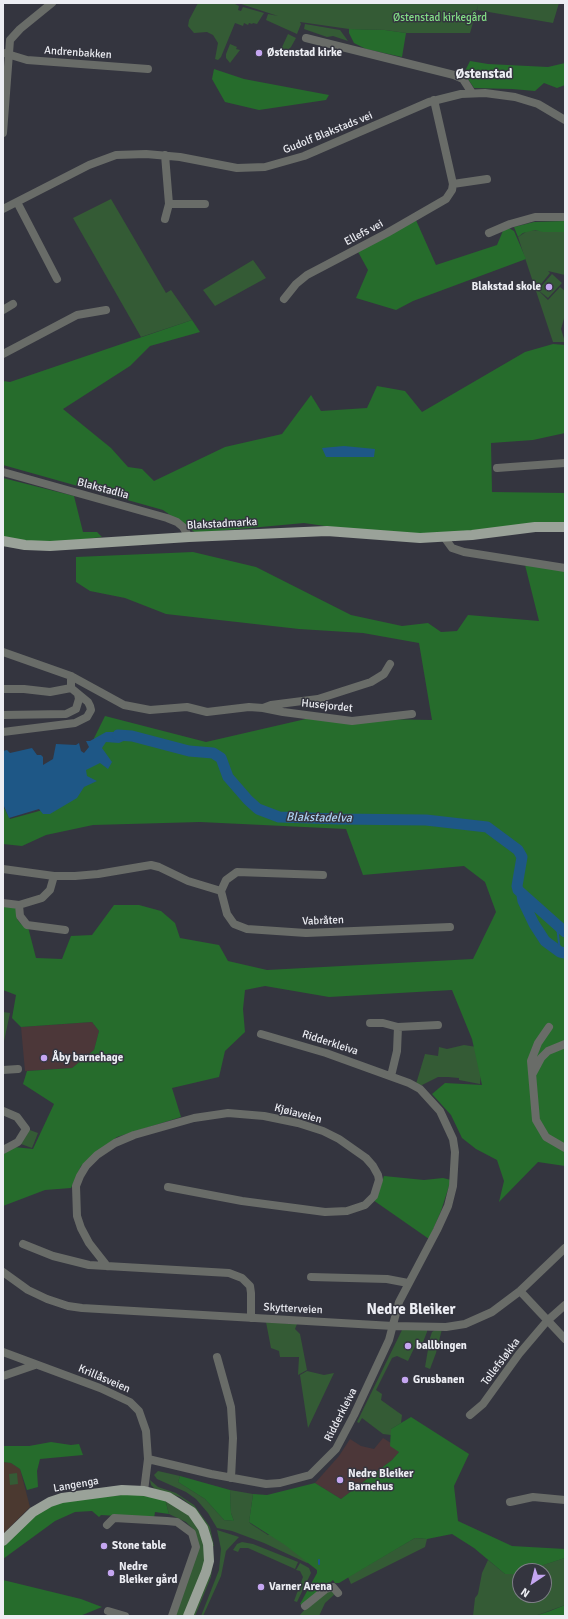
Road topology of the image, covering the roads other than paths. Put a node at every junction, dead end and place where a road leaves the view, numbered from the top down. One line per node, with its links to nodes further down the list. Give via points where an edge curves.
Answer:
1 (52, 3): 3 (street, via 13,35)
2 (306, 38): 5 (street, via 454,75 463,79)
3 (5, 54): 4 (street, Andrenbakken, via 27,60); 7 (street)
4 (148, 69)
5 (472, 93): 6 (street, Gudolf Blakstads vei); 8 (street, Gudolf Blakstads vei, via 494,93 528,101)
6 (434, 100): 10 (street, Gudolf Blakstads vei, via 304,156 275,165 237,168); 12 (street)
7 (4, 113): 9 (street)
8 (565, 120)
9 (3, 133)
10 (165, 155): 13 (street, Gudolf Blakstads vei, via 131,153 108,157); 14 (street)
11 (487, 179): 12 (street)
12 (453, 184): 21 (street, Ellefs vei, via 446,198 436,206 307,275 296,284)
13 (17, 202): 16 (street, Gudolf Blakstads vei); 20 (street)
14 (169, 204): 15 (street); 18 (street)
15 (205, 204)
16 (3, 209)
17 (565, 217): 19 (street, via 535,217)
18 (165, 219)
19 (489, 233)
20 (57, 279)
21 (284, 300)
22 (13, 304): 23 (street)
23 (3, 310)
24 (106, 310): 25 (street, via 77,315)
25 (3, 354)
26 (565, 462): 27 (street)
27 (497, 468)
28 (3, 472): 30 (street, Blakstadlia, via 167,518 183,527)
29 (565, 527): 31 (main road, Blakstadmarka, via 535,527)
30 (189, 537): 31 (main road, Blakstadmarka, via 327,531 404,538); 32 (main road, Blakstadmarka, via 50,546)
31 (444, 537): 33 (street, via 452,548 464,552)
32 (3, 541)
33 (565, 568)
34 (3, 652): 36 (street, Husejordet)
35 (390, 664): 40 (street, Husejordet, via 378,678 330,696 271,704)
36 (71, 676): 37 (street); 40 (street, Husejordet, via 111,699 139,709 187,707 207,712)
37 (71, 688): 38 (street, via 50,692 24,688); 39 (street)
38 (3, 689)
39 (78, 694): 42 (street, via 76,709 66,714); 43 (street, via 88,702 90,710 87,717 79,722)
40 (263, 708): 41 (street, Husejordet, via 352,721)
41 (412, 714)
42 (3, 715)
43 (3, 732)
44 (3, 869): 46 (street)
45 (323, 875): 47 (street, via 238,872 226,880)
46 (54, 876): 47 (street, via 98,874 150,864 188,881); 49 (street, via 48,894)
47 (221, 891): 50 (street, Vabråten, via 227,914 234,924 247,929 306,933)
48 (3, 903): 49 (street)
49 (20, 905): 51 (street, via 20,916 27,925)
50 (450, 927)
51 (65, 930)
52 (370, 1023): 54 (street)
53 (438, 1025): 54 (street)
54 (398, 1027): 60 (street, via 397,1051)
55 (549, 1027): 61 (street, via 538,1043 531,1061)
56 (261, 1034): 60 (street, Ridderkleiva)
57 (565, 1044): 61 (street, via 548,1051 541,1058)
58 (18, 1069): 59 (street)
59 (3, 1070)
60 (391, 1076): 71 (street, Ridderkleiva, via 420,1089 431,1100 448,1125 455,1152 453,1186 448,1206)
61 (532, 1076): 63 (street, via 536,1120 540,1129 546,1137)
62 (3, 1110): 64 (street, via 17,1117 26,1129 18,1142)
63 (565, 1148)
64 (3, 1150)
65 (168, 1187): 68 (street, Kjøiaveien, via 242,1201 325,1212 347,1211 365,1205 374,1196 379,1180 374,1166 339,1139 298,1123 264,1116 228,1113 194,1118 134,1135 97,1155 83,1171 76,1186 76,1216 89,1243)
66 (23, 1244): 68 (street, via 74,1262)
67 (565, 1248): 72 (street, Skytterveien)
68 (107, 1266): 74 (street, via 229,1273 242,1278 250,1286)
69 (3, 1272): 74 (street, Skytterveien, via 34,1293 68,1306)
70 (311, 1277): 71 (street, via 387,1279)
71 (408, 1283): 76 (street, Ridderkleiva, via 397,1307)
72 (520, 1291): 75 (street); 76 (street, Skytterveien, via 492,1312 465,1324 446,1327)
73 (565, 1305): 75 (street, Tollefsløkka)
74 (251, 1318): 76 (street, Skytterveien)
75 (547, 1321): 77 (street); 82 (street, Tollefsløkka, via 519,1354 483,1404)
76 (393, 1326): 84 (street, Ridderkleiva, via 383,1355 336,1449 310,1475 266,1484)
77 (565, 1339)
78 (3, 1352): 80 (street, Krillåsveien)
79 (217, 1357): 84 (street, via 231,1407)
80 (35, 1364): 81 (street); 83 (street, Krillåsveien, via 130,1402 139,1411 146,1431)
81 (3, 1376)
82 (470, 1415)
83 (148, 1459): 84 (street, Ridderkleiva); 85 (street, Krillåsveien)
84 (231, 1478)
85 (144, 1491): 89 (main road, Langenga, via 100,1492 50,1502 33,1512); 95 (main road, Langenga, via 168,1496 185,1506 198,1519 206,1536 209,1554 206,1572)
86 (565, 1500): 87 (street, via 533,1497)
87 (510, 1502)
88 (107, 1525): 94 (street, via 114,1518 167,1521 177,1522 192,1533 196,1547)
89 (3, 1541)
90 (334, 1587): 91 (street, via 322,1591)
91 (305, 1606)
92 (112, 1613): 93 (street)
93 (125, 1616)
94 (172, 1616)
95 (188, 1616)

